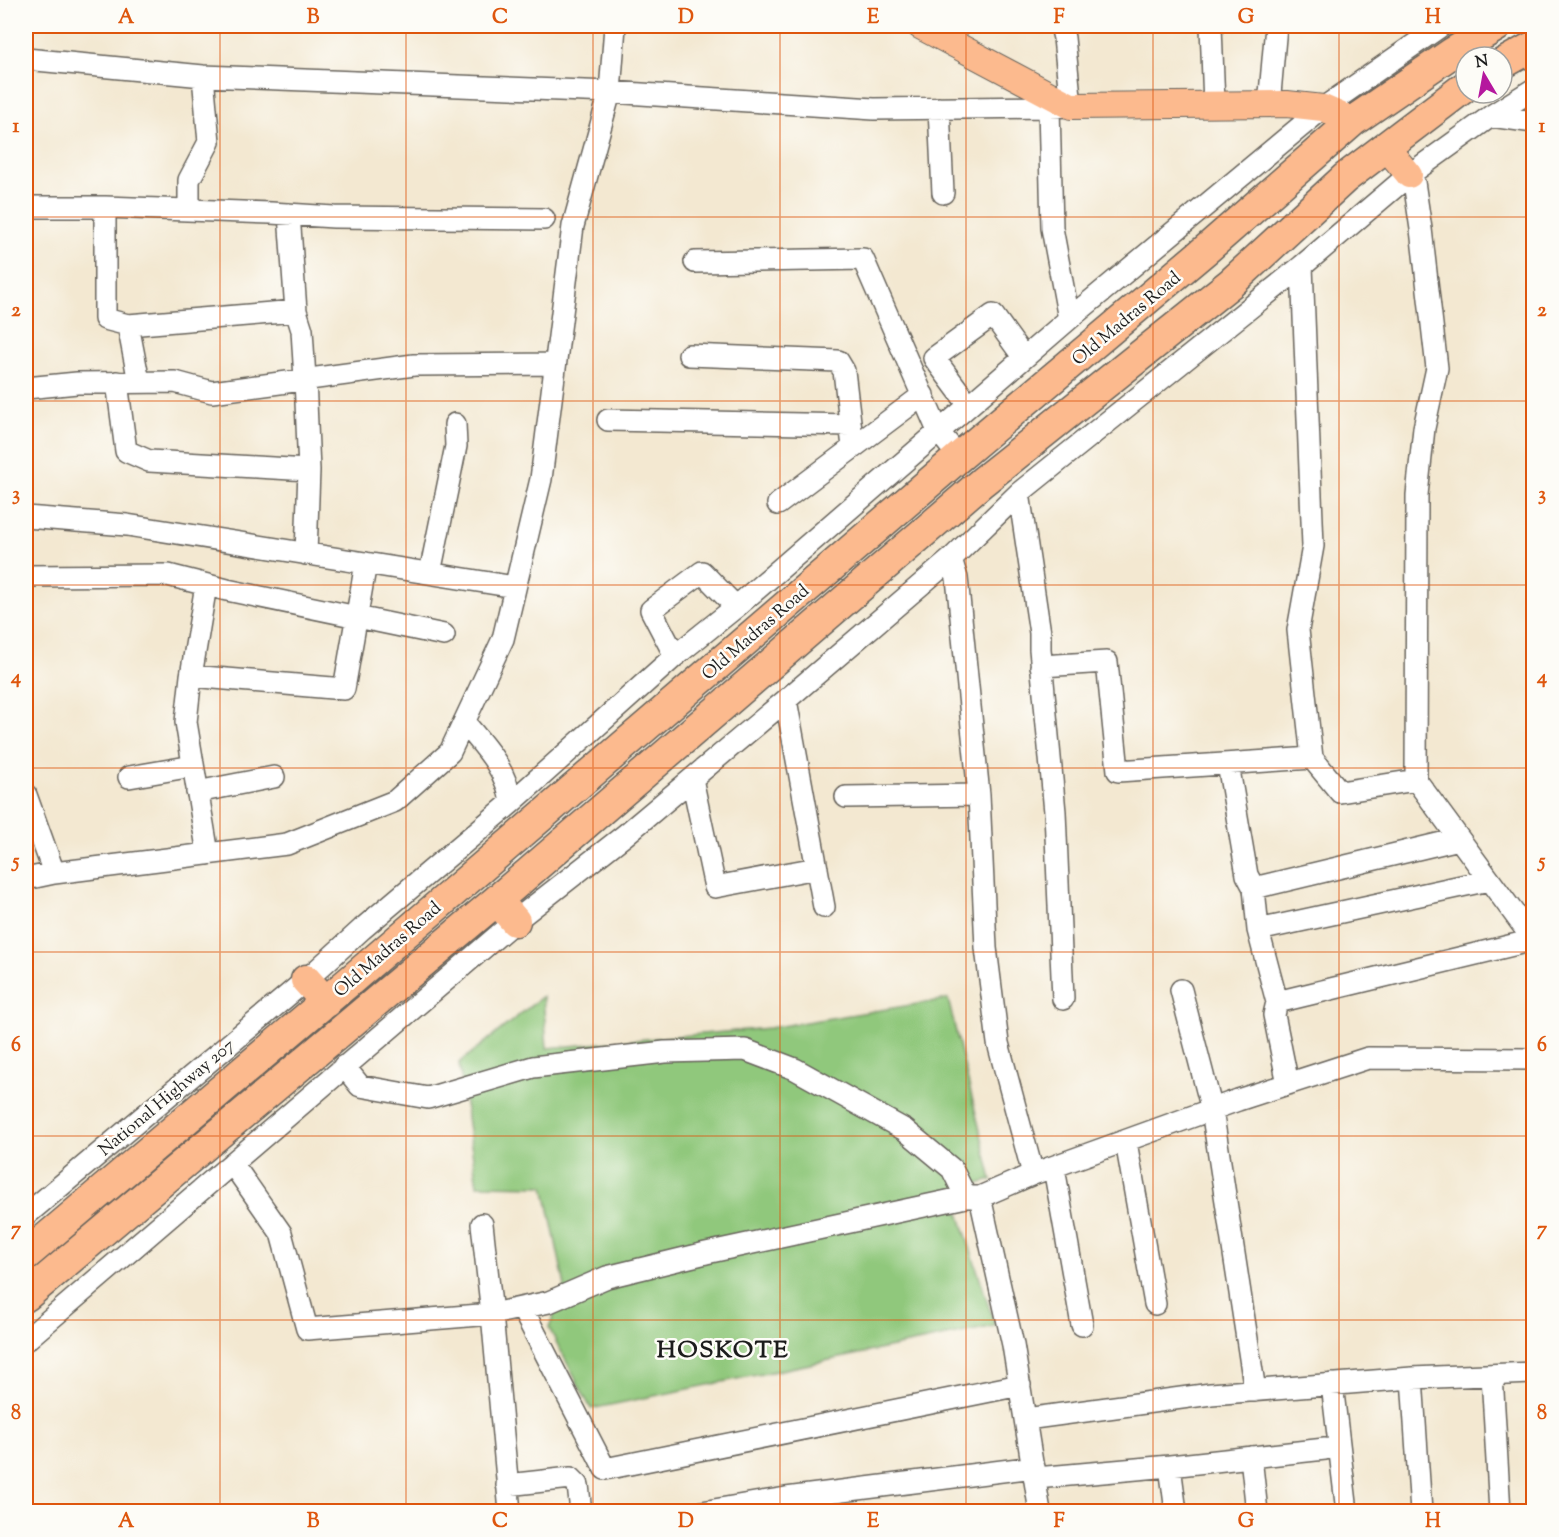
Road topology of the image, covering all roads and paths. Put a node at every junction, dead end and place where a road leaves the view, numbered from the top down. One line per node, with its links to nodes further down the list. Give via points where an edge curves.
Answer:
1 (615, 26): 14 (street)
2 (920, 26): 18 (main road)
3 (1061, 26): 18 (street, via 1064,38)
4 (1210, 26): 16 (street)
5 (1276, 26): 17 (street)
6 (1442, 26): 8 (street, National Highway 207)
7 (1497, 26): 22 (highway, Old Madras Road)
8 (1412, 35): 20 (street, National Highway 207)
9 (1533, 46): 10 (highway)
10 (1514, 57)
11 (26, 59): 12 (street)
12 (203, 76): 14 (street); 29 (street, via 209,142 189,180)
13 (1533, 88): 21 (street)
14 (610, 92): 19 (street, via 874,109); 39 (street, via 573,226)
15 (1454, 95): 24 (highway, Old Madras Road)
16 (1214, 105): 17 (main road); 18 (main road)
17 (1269, 105): 20 (main road)
18 (1060, 106): 19 (street); 35 (street, via 1052,228)
19 (939, 108): 26 (street)
20 (1323, 108): 22 (main road); 35 (street, National Highway 207)
21 (1491, 116): 23 (street); 25 (street)
22 (1353, 121): 51 (highway, Old Madras Road)
23 (1533, 122)
24 (1385, 146): 25 (main road); 91 (highway, Old Madras Road, via 1231,283 982,482)
25 (1409, 175): 33 (street); 77 (street, via 1414,182 1421,229 1437,368 1424,428 1417,495)
26 (943, 193)
27 (26, 207): 28 (street)
28 (105, 207): 29 (street); 36 (street, via 105,318)
29 (189, 210): 30 (street)
30 (289, 214): 31 (street); 34 (street)
31 (544, 219)
32 (695, 262): 44 (street, via 863,259)
33 (1302, 266): 53 (street); 71 (street, via 1313,546 1298,630)
34 (296, 311): 36 (street); 40 (street, via 302,330)
35 (1069, 319): 38 (street, National Highway 207)
36 (128, 325): 42 (street)
37 (690, 355): 48 (street, via 838,361 844,371)
38 (1024, 358): 45 (street, National Highway 207); 45 (street, via 993,315 934,358)
39 (555, 364): 40 (street, via 414,365); 62 (street, via 541,479)
40 (305, 380): 42 (street, via 212,392 175,382); 52 (street)
41 (117, 382): 42 (street); 43 (street); 52 (street, via 126,451 149,461)
42 (139, 382)
43 (26, 388)
44 (923, 395): 49 (street); 50 (street)
45 (969, 405): 49 (street, National Highway 207)
46 (608, 420): 48 (street)
47 (455, 424): 59 (street, via 456,446)
48 (850, 425): 50 (street)
49 (938, 431): 51 (street); 63 (street, National Highway 207)
50 (853, 447): 54 (street)
51 (959, 457): 98 (highway, Old Madras Road)
52 (309, 470): 56 (street)
53 (1019, 493): 57 (street); 67 (street, via 1040,633)
54 (778, 504)
55 (26, 517): 56 (street, via 127,525)
56 (306, 554): 58 (street)
57 (951, 560): 69 (street); 80 (street, via 957,578)
58 (366, 563): 59 (street); 64 (street)
59 (430, 573): 62 (street)
60 (26, 576): 61 (street, via 168,575)
61 (206, 585): 64 (street); 68 (street)
62 (515, 587): 70 (street, via 503,639)
63 (736, 607): 66 (street, National Highway 207); 66 (street, via 702,572 651,610)
64 (356, 617): 65 (street); 68 (street, via 344,689)
65 (444, 635)
66 (675, 656): 82 (street, National Highway 207)
67 (1041, 666): 72 (street, via 1107,662 1118,771); 96 (street, via 1054,812)
68 (191, 676): 73 (street, via 186,722)
69 (786, 700): 76 (street); 85 (street)
70 (464, 722): 82 (street, via 502,773); 84 (street, via 450,752 394,801 286,844)
71 (1312, 758): 72 (street); 77 (street, via 1340,792)
72 (1228, 764): 89 (street, via 1247,874)
73 (193, 766): 74 (street); 78 (street)
74 (129, 777)
75 (274, 777): 78 (street)
76 (692, 779): 85 (street, via 715,887); 91 (street, via 625,835)
77 (1416, 780): 83 (street)
78 (197, 792): 84 (street)
79 (26, 795): 86 (street)
80 (979, 795): 81 (street); 106 (street, via 986,948 999,1044)
81 (846, 797)
82 (511, 803): 94 (street, National Highway 207)
83 (1459, 839): 88 (street); 89 (street)
84 (208, 854): 86 (street)
85 (817, 868): 90 (street)
86 (54, 873): 87 (street)
87 (26, 879)
88 (1489, 880): 92 (street); 93 (street)
89 (1254, 888): 92 (street)
90 (824, 907)
91 (506, 910): 100 (street); 111 (highway, Old Madras Road, via 326,1042)
92 (1258, 930): 97 (street)
93 (1533, 939): 97 (street)
94 (306, 980): 98 (highway); 108 (street, National Highway 207)
95 (1181, 990): 102 (street)
96 (1063, 999)
97 (1277, 1002): 101 (street, via 1274,1015)
98 (315, 1010): 110 (highway, Old Madras Road)
99 (1533, 1059): 101 (street, via 1368,1058)
100 (344, 1066): 104 (street); 107 (street, via 360,1086 428,1098 533,1066 665,1052 745,1050 795,1069 905,1130 952,1169)
101 (1288, 1084): 102 (street)
102 (1212, 1110): 103 (street); 122 (street)
103 (1126, 1142): 105 (street); 112 (street)
104 (232, 1163): 114 (street, via 281,1233 307,1329); 116 (street)
105 (1054, 1168): 106 (street); 115 (street)
106 (1033, 1174): 107 (street)
107 (973, 1197): 113 (street, via 607,1277 549,1302); 121 (street)
108 (26, 1215)
109 (482, 1224): 114 (street)
110 (26, 1255)
111 (26, 1296)
112 (1155, 1304)
113 (522, 1308): 114 (street); 121 (street, via 605,1469)
114 (492, 1314): 128 (street)
115 (1082, 1325)
116 (26, 1340)
117 (1533, 1373): 118 (street)
118 (1492, 1375): 119 (street); 137 (street)
119 (1412, 1378): 120 (street); 136 (street)
120 (1332, 1384): 122 (street); 135 (street)
121 (1020, 1385): 123 (street)
122 (1255, 1391): 123 (street)
123 (1026, 1419): 127 (street)
124 (1325, 1449): 125 (street)
125 (1251, 1457): 126 (street); 134 (street)
126 (1170, 1466): 127 (street); 133 (street)
127 (1035, 1472): 131 (street, via 786,1498); 132 (street)
128 (507, 1485): 129 (street); 130 (street, via 571,1478 578,1485)
129 (510, 1512)
130 (581, 1512)
131 (702, 1512)
132 (1040, 1512)
133 (1176, 1512)
134 (1257, 1512)
135 (1347, 1512)
136 (1421, 1512)
137 (1500, 1512)

